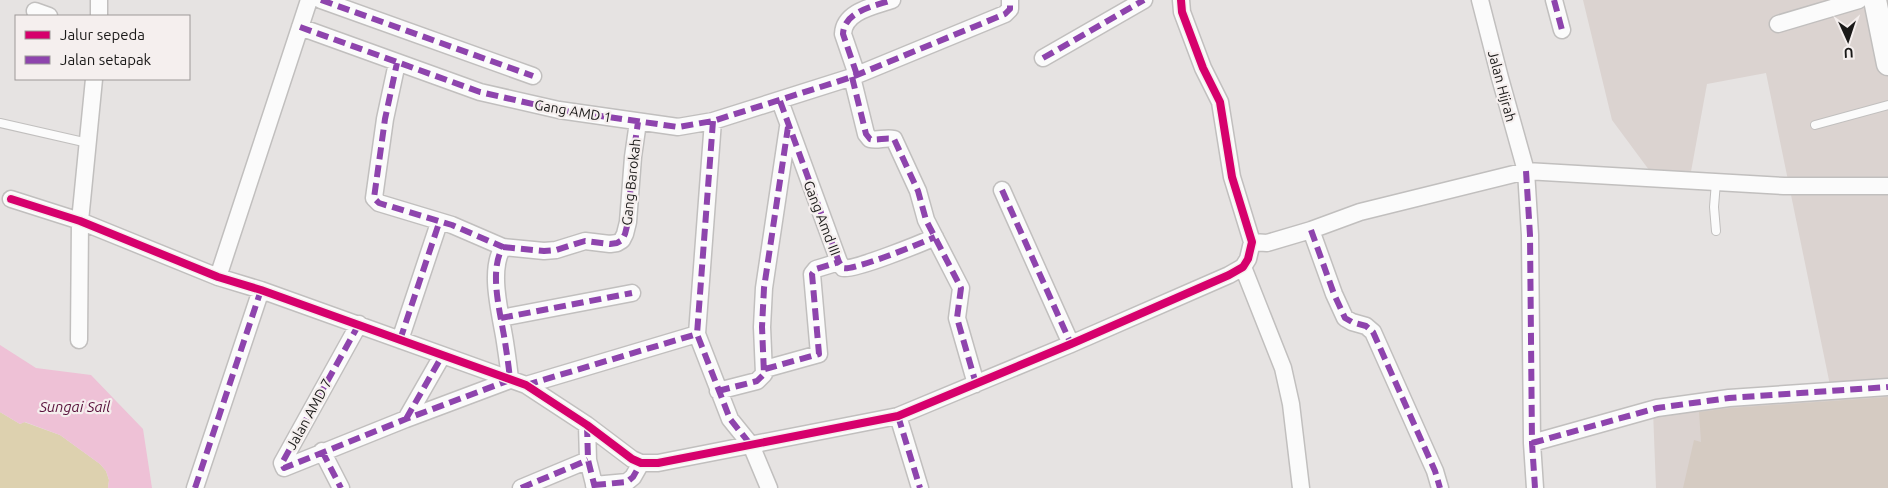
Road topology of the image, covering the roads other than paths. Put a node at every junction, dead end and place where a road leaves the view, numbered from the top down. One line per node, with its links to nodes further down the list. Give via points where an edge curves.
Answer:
1 (99, 0): 12 (street)
2 (309, 0): 14 (street)
3 (321, 0): 19 (street)
4 (892, 0): 20 (street, via 848,19 843,34)
5 (1010, 0): 20 (street, Gang AMD 1, via 1010,9 1005,14)
6 (1144, 0): 16 (street)
7 (1181, 0): 40 (street, via 1182,12 1203,68 1220,102 1232,177)
8 (1480, 0): 30 (street, Jalan Hijrah)
9 (1554, 0): 15 (street)
10 (1860, 0): 13 (street)
11 (1874, 0): 18 (main road)
12 (99, 15)
13 (1778, 24)
14 (300, 27): 17 (street, Gang AMD 1); 44 (street)
15 (1562, 30)
16 (1042, 58)
17 (397, 63): 25 (street, Gang AMD 1, via 480,92 559,110); 36 (street, Gang Barokah, via 374,198 379,203)
18 (1888, 64)
19 (533, 76)
20 (854, 76): 22 (street, Gang AMD 1); 39 (street, via 866,134 870,140 894,139)
21 (94, 80): 29 (street)
22 (780, 101): 24 (street, Gang AMD 1); 28 (street, Gang Amd III)
23 (1888, 105): 27 (lane)
24 (713, 121): 25 (street, Gang AMD 1, via 678,126); 49 (street)
25 (638, 122): 41 (street, Gang Barokah, via 628,222 622,240 610,244 578,242 568,248 550,251)
26 (0, 123): 29 (lane)
27 (1815, 125)
28 (788, 127): 42 (street, Gang Amd III); 54 (street, via 764,288)
29 (88, 143): 35 (street)
30 (1526, 171): 31 (street); 37 (street, via 1360,212); 62 (street, Jalan Hijrah)
31 (1716, 182): 32 (street); 38 (lane)
32 (1888, 186)
33 (1002, 190): 52 (street)
34 (11, 199): 35 (street)
35 (80, 221): 44 (street); 50 (street)
36 (439, 223): 41 (street, Gang Barokah, via 452,225); 51 (street)
37 (1311, 230): 40 (street, via 1267,243); 75 (street, via 1345,318 1373,332)
38 (1716, 231)
39 (935, 237): 42 (street, via 849,269 843,268); 56 (street, via 961,288 957,318)
40 (1252, 242): 43 (street)
41 (503, 247): 47 (street, via 496,270)
42 (839, 262): 54 (street, Gang Amd III, via 816,269 812,274 819,354)
43 (1243, 267): 52 (street); 74 (street, via 1282,368 1291,404)
44 (218, 277): 45 (street)
45 (262, 290): 48 (street); 69 (street)
46 (632, 293): 47 (street)
47 (501, 318): 55 (street)
48 (359, 324): 51 (street); 64 (street, Jalan AMD 7, via 282,466 288,467)
49 (697, 334): 55 (street, Jalan AMD 7); 58 (street)
50 (79, 340)
51 (400, 340): 53 (street)
52 (1071, 344): 56 (street)
53 (442, 356): 55 (street); 60 (street)
54 (765, 369): 58 (street, via 763,377 757,381)
55 (518, 383): 60 (street, Jalan AMD 7); 61 (street)
56 (976, 384): 59 (street)
57 (1888, 388): 62 (street, via 1729,398 1657,408)
58 (718, 392): 63 (street, via 734,427)
59 (898, 416): 63 (street); 73 (street)
60 (406, 419): 64 (street, Jalan AMD 7)
61 (587, 426): 65 (street); 66 (street)
62 (1532, 443): 76 (street, Jalan Hijrah)
63 (751, 445): 66 (street); 72 (street)
64 (322, 451): 70 (street)
65 (588, 460): 67 (street); 68 (street)
66 (641, 463): 68 (street, via 630,480)
67 (540, 484): 71 (street)
68 (595, 487)
69 (195, 488)
70 (340, 488)
71 (521, 488)
72 (769, 488)
73 (920, 488)
74 (1302, 488)
75 (1440, 488)
76 (1535, 488)

